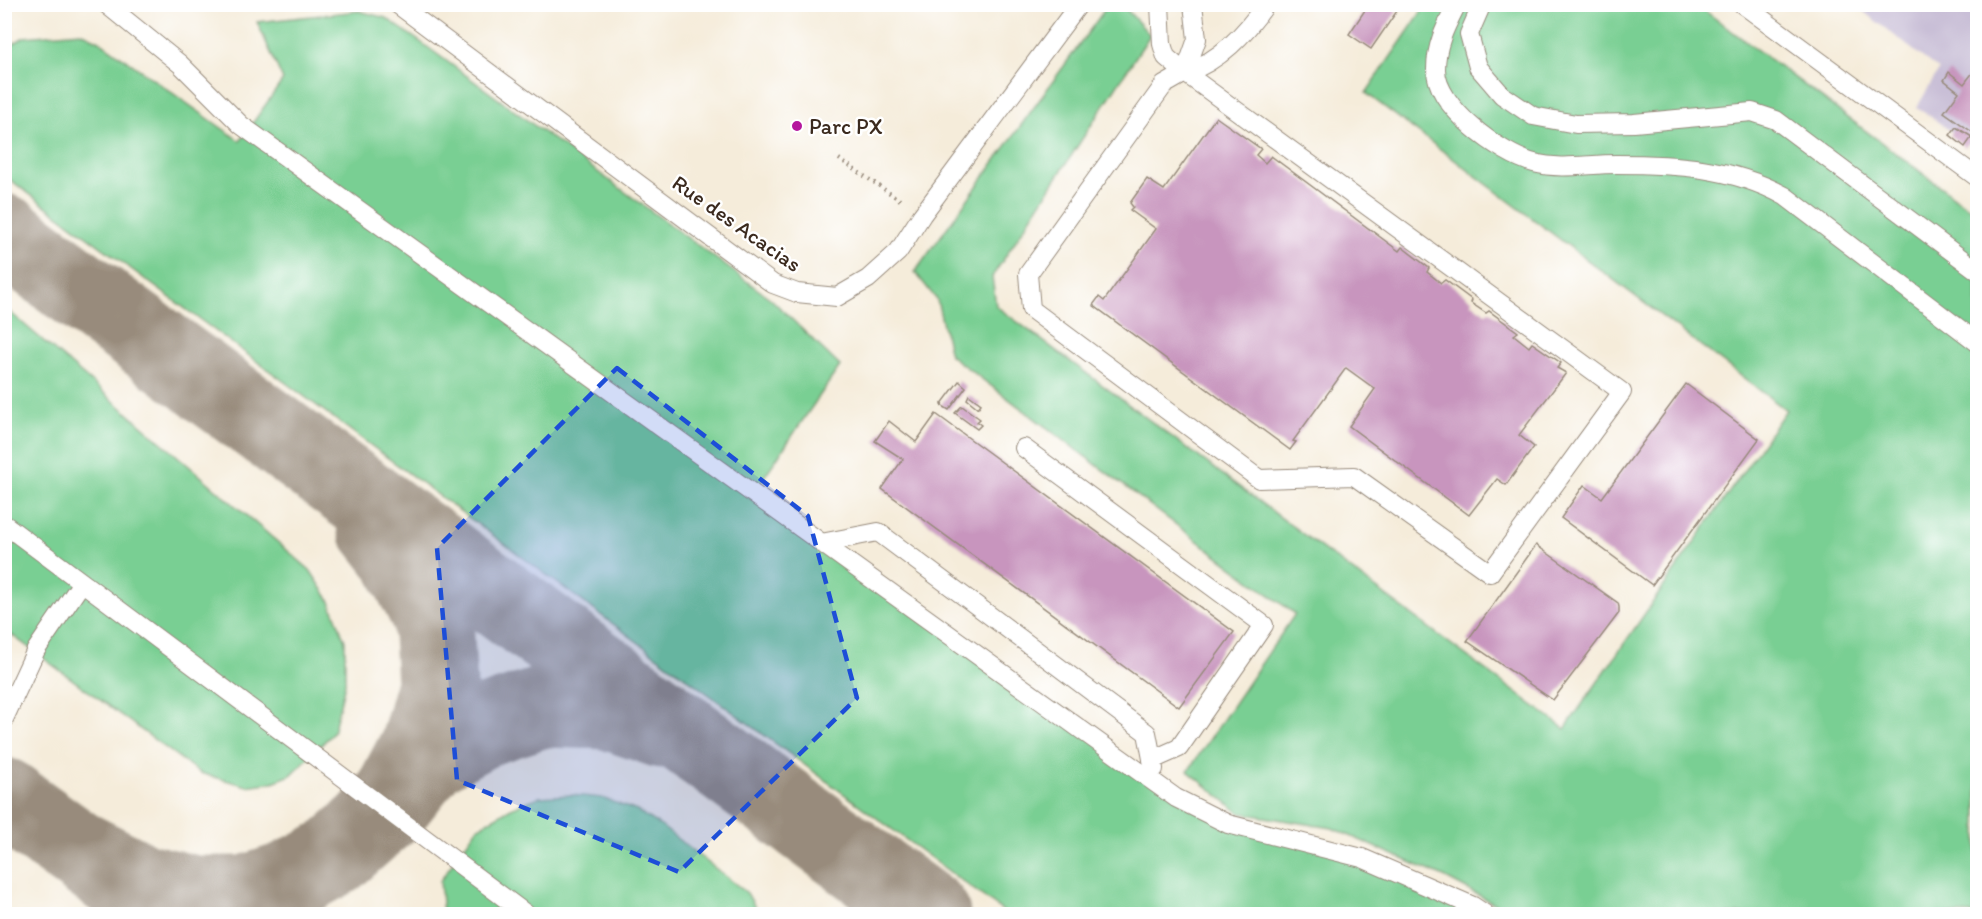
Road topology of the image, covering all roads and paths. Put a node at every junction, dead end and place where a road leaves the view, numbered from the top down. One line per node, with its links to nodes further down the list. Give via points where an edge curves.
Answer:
1 (106, 4): 18 (lane, via 180,64 241,125)
2 (397, 4): 13 (lane, Rue des Acacias, via 773,284 797,294 837,297 868,279 898,252)
3 (1079, 4): 13 (lane, Rue des Acacias)
4 (1160, 4): 10 (lane, via 1166,57)
5 (1193, 4): 10 (lane, via 1197,39)
6 (1266, 4): 10 (lane, via 1246,32 1205,66)
7 (1457, 4): 15 (lane, via 1439,39 1435,71 1462,117 1483,137 1533,163 1561,167 1702,167 1767,186)
8 (1482, 4): 14 (lane, via 1469,34 1478,67 1502,95 1533,116 1576,124 1634,123 1752,112 1776,120)
9 (1742, 4): 12 (lane)
10 (1185, 73): 10 (lane, via 1622,392 1490,573 1354,476 1259,479 1031,309 1028,274 1164,85)
11 (839, 159): 13 (path)
12 (1977, 178)
13 (922, 215)
14 (1977, 271)
15 (1977, 343)
16 (1024, 448): 21 (lane, via 1264,625 1179,748)
17 (4, 524): 19 (lane)
18 (821, 543): 21 (lane, via 878,532 1147,733); 22 (lane)
19 (81, 584): 20 (lane, via 36,650); 23 (lane)
20 (4, 719)
21 (1152, 760): 22 (lane)
22 (1156, 785): 24 (lane, via 1228,824 1362,858 1473,906)
23 (526, 915)
24 (1485, 915)

